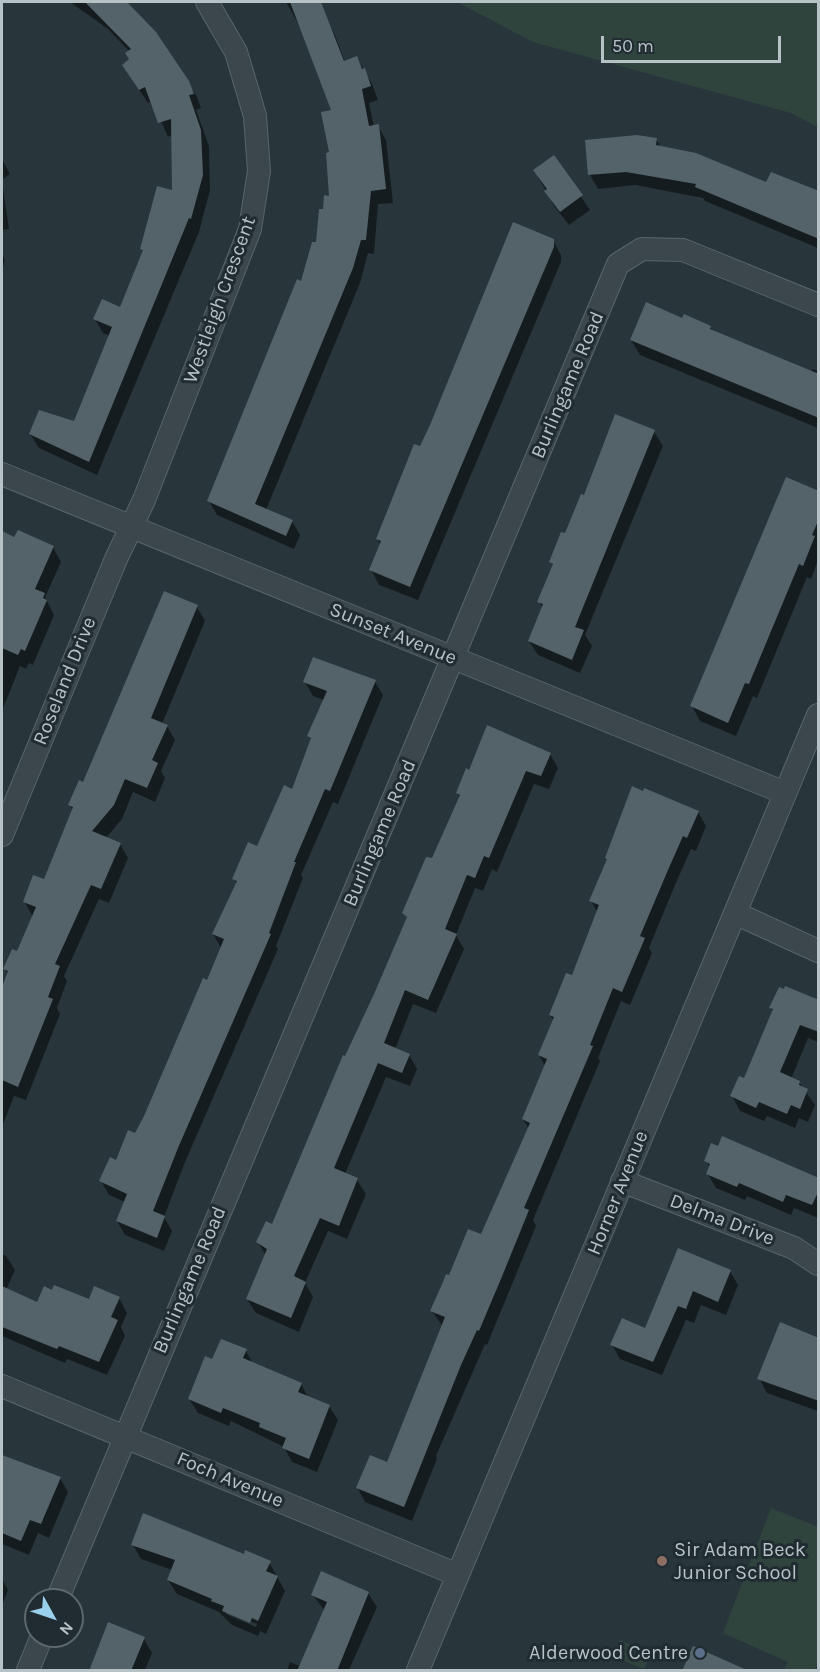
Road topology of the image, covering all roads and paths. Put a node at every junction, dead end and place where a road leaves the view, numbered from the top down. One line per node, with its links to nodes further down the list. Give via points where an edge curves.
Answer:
1 (207, 2): 4 (street, Westleigh Crescent, via 236,52 255,116 259,171 250,229)
2 (819, 305): 5 (street, Burlingame Road, via 683,250 642,249 618,264)
3 (2, 474): 4 (street, Sunset Avenue)
4 (131, 528): 5 (street, Sunset Avenue); 8 (street, Roseland Drive)
5 (454, 658): 7 (street, Sunset Avenue); 14 (street, Burlingame Road)
6 (819, 715): 7 (street, Horner Avenue)
7 (785, 793): 9 (street, Horner Avenue)
8 (2, 835)
9 (735, 913): 10 (street); 11 (street, Horner Avenue)
10 (819, 951)
11 (622, 1181): 12 (street, Delma Drive, via 794,1248); 15 (street, Horner Avenue)
12 (819, 1264)
13 (2, 1386): 14 (street, Foch Avenue)
14 (125, 1436): 15 (street, Foch Avenue); 16 (street, Burlingame Road)
15 (458, 1575): 19 (street, Horner Avenue)
16 (62, 1588)
17 (37, 1648): 18 (street)
18 (28, 1671)
19 (418, 1671)

